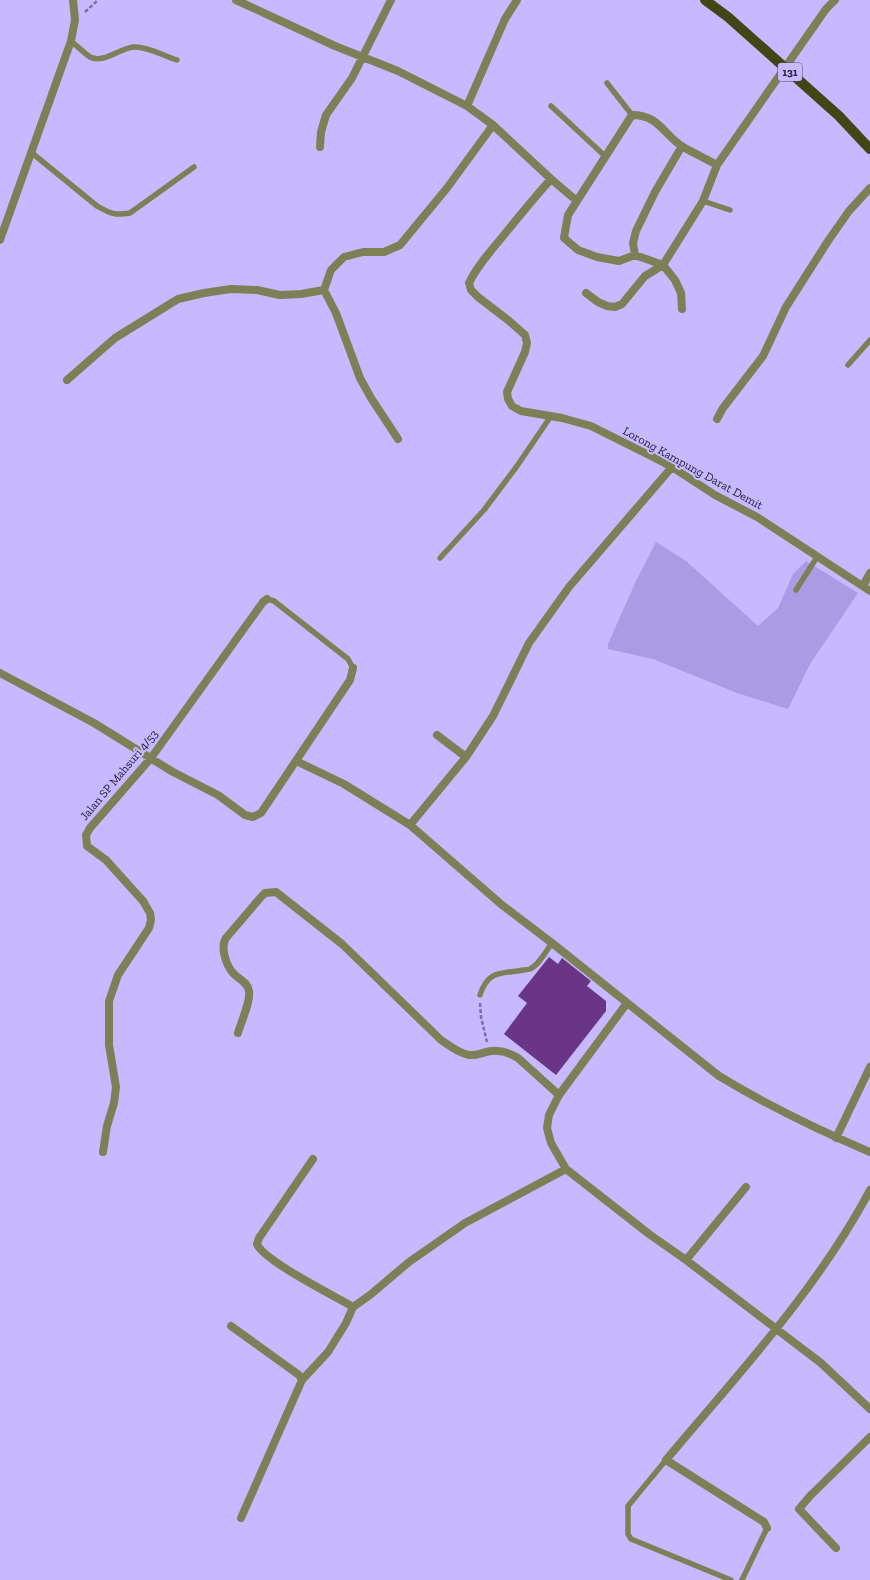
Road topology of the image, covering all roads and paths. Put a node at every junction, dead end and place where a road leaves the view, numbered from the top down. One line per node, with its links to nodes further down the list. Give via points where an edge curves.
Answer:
1 (72, 0): 8 (street)
2 (98, 0): 8 (path)
3 (236, 0): 10 (street, via 335,46)
4 (391, 0): 10 (street)
5 (517, 0): 14 (street, via 505,19)
6 (705, 0): 12 (main road, 131)
7 (835, 0): 12 (street)
8 (75, 20): 9 (street)
9 (71, 41): 11 (lane, via 90,57 98,59 137,47); 21 (street)
10 (363, 56): 14 (street); 19 (street, via 352,78 326,115 320,132)
11 (177, 60)
12 (785, 68): 20 (main road, 131, via 839,116); 23 (street)
13 (607, 83): 16 (lane)
14 (466, 106): 17 (street)
15 (550, 106): 22 (lane)
16 (632, 115): 18 (street, via 652,119); 22 (street)
17 (493, 125): 25 (street); 33 (street, via 447,188 400,245 384,252 363,252 344,257 331,270)
18 (682, 146): 23 (street); 31 (street, via 636,231 633,243)
19 (320, 147)
20 (870, 149)
21 (32, 153): 24 (lane, via 97,206 118,215 130,213); 30 (street)
22 (606, 157): 27 (street)
23 (717, 165): 28 (street)
24 (194, 167)
25 (551, 179): 27 (street); 39 (street, Lorong Kampung Darat Demit, via 487,256 468,284 478,298 525,335 525,352 507,392 512,406 521,411)
26 (870, 188): 40 (street, via 849,211 828,241 786,307 763,356)
27 (577, 201): 31 (street, via 568,215 564,238 578,250 597,257 619,261)
28 (702, 201): 29 (lane); 32 (street)
29 (730, 210)
30 (0, 240)
31 (635, 255): 32 (street)
32 (663, 265): 34 (street, via 645,276 622,304 615,308 598,302); 35 (street, via 682,293)
33 (324, 290): 38 (street, via 280,295 257,290 231,289 178,299 115,338); 41 (street, via 336,313 360,378)
34 (586, 293)
35 (682, 309)
36 (870, 340): 37 (lane)
37 (848, 365)
38 (67, 380)
39 (551, 416): 42 (street, Lorong Kampung Darat Demit, via 591,426); 44 (lane, via 518,466 484,510)
40 (717, 419)
41 (398, 439)
42 (672, 467): 43 (street, Lorong Kampung Darat Demit, via 716,495 758,517); 53 (street, via 569,587 529,643 493,716)
43 (817, 557): 46 (street, Lorong Kampung Darat Demit); 47 (lane)
44 (440, 558)
45 (870, 573): 46 (street)
46 (863, 586): 48 (street, Lorong Kampung Darat Demit)
47 (796, 590)
48 (870, 591)
49 (267, 600): 50 (lane, via 274,601 348,659); 54 (street, Jalan SP Mahsuri 4/53, via 263,602)
50 (353, 668): 55 (street, via 350,680)
51 (0, 673): 54 (street, via 94,723)
52 (437, 735): 53 (street)
53 (466, 757): 56 (street)
54 (151, 758): 55 (street, via 218,796 245,815 253,817 261,813); 65 (street, Jalan SP Mahsuri 4/53, via 86,835 87,846 106,860 143,901 151,920 149,928 118,975 109,1001 109,1045 116,1087 114,1103 106,1126)
55 (296, 761): 56 (street, via 344,784)
56 (410, 825): 57 (street, via 502,905)
57 (552, 943): 58 (lane, via 530,969 498,973 489,978); 59 (street)
58 (480, 995): 61 (path, via 484,1034)
59 (627, 1003): 63 (street); 64 (street, via 739,1089)
60 (238, 1033): 61 (street, via 249,997 249,988 231,970 223,945 261,897 265,893 276,892 342,944 441,1040 468,1055 475,1056)
61 (491, 1051): 63 (street, via 502,1051 518,1058)
62 (870, 1067): 64 (street)
63 (559, 1095): 68 (street, via 549,1115 547,1128 550,1143)
64 (836, 1138): 66 (street)
65 (103, 1152)
66 (870, 1152)
67 (312, 1160): 72 (street, via 257,1244 259,1250 281,1266)
68 (566, 1168): 71 (street); 72 (street, via 465,1223 409,1262)
69 (746, 1187): 71 (street)
70 (870, 1190): 74 (street, via 848,1230)
71 (686, 1260): 74 (street)
72 (353, 1307): 75 (street, via 328,1352)
73 (231, 1326): 75 (street, via 299,1375)
74 (776, 1330): 76 (street, via 821,1363); 78 (street)
75 (302, 1380): 79 (street)
76 (870, 1409)
77 (870, 1437): 81 (street, via 799,1509)
78 (666, 1460): 80 (street, via 764,1522); 82 (lane, via 628,1506 628,1534 631,1539)
79 (241, 1518)
80 (767, 1528): 83 (lane)
81 (836, 1548)
82 (731, 1580)
83 (742, 1580)

